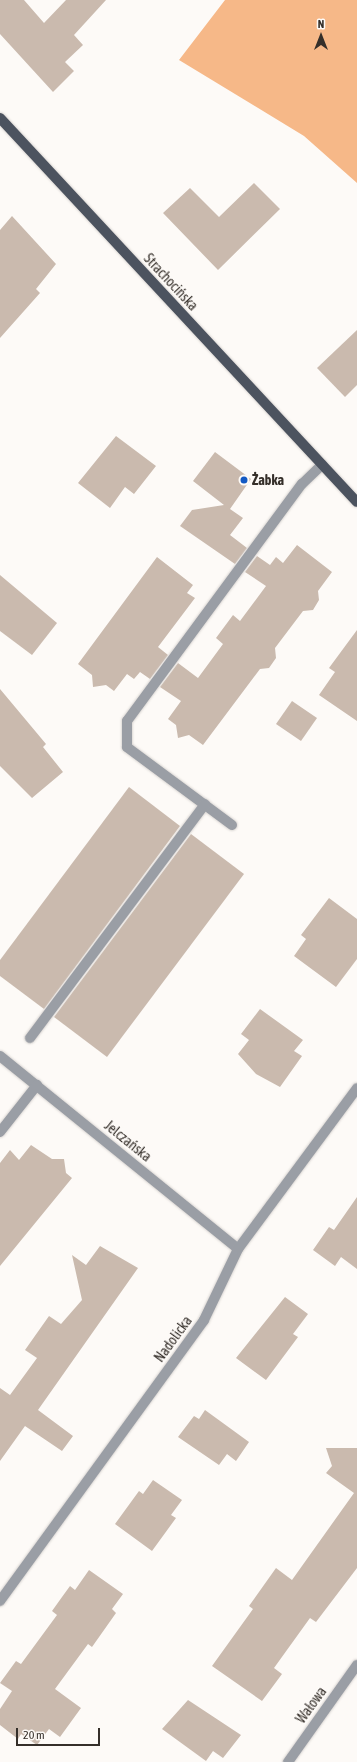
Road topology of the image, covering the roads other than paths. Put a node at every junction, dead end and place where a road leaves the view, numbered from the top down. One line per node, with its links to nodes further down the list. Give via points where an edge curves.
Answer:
1 (0, 118): 2 (main road, Strachocińska)
2 (322, 465): 3 (main road, Strachocińska); 4 (street, via 302,484 127,721 127,747)
3 (357, 502)
4 (205, 804): 5 (street); 6 (street)
5 (232, 825)
6 (30, 1038)
7 (0, 1056): 8 (street, Jelczańska)
8 (37, 1085): 10 (street); 11 (street, Jelczańska)
9 (357, 1088): 11 (street, Nadolicka)
10 (0, 1132)
11 (238, 1249): 12 (street, Nadolicka, via 204,1320)
12 (0, 1601)
13 (357, 1665): 14 (street, Wałowa)
14 (288, 1762)

